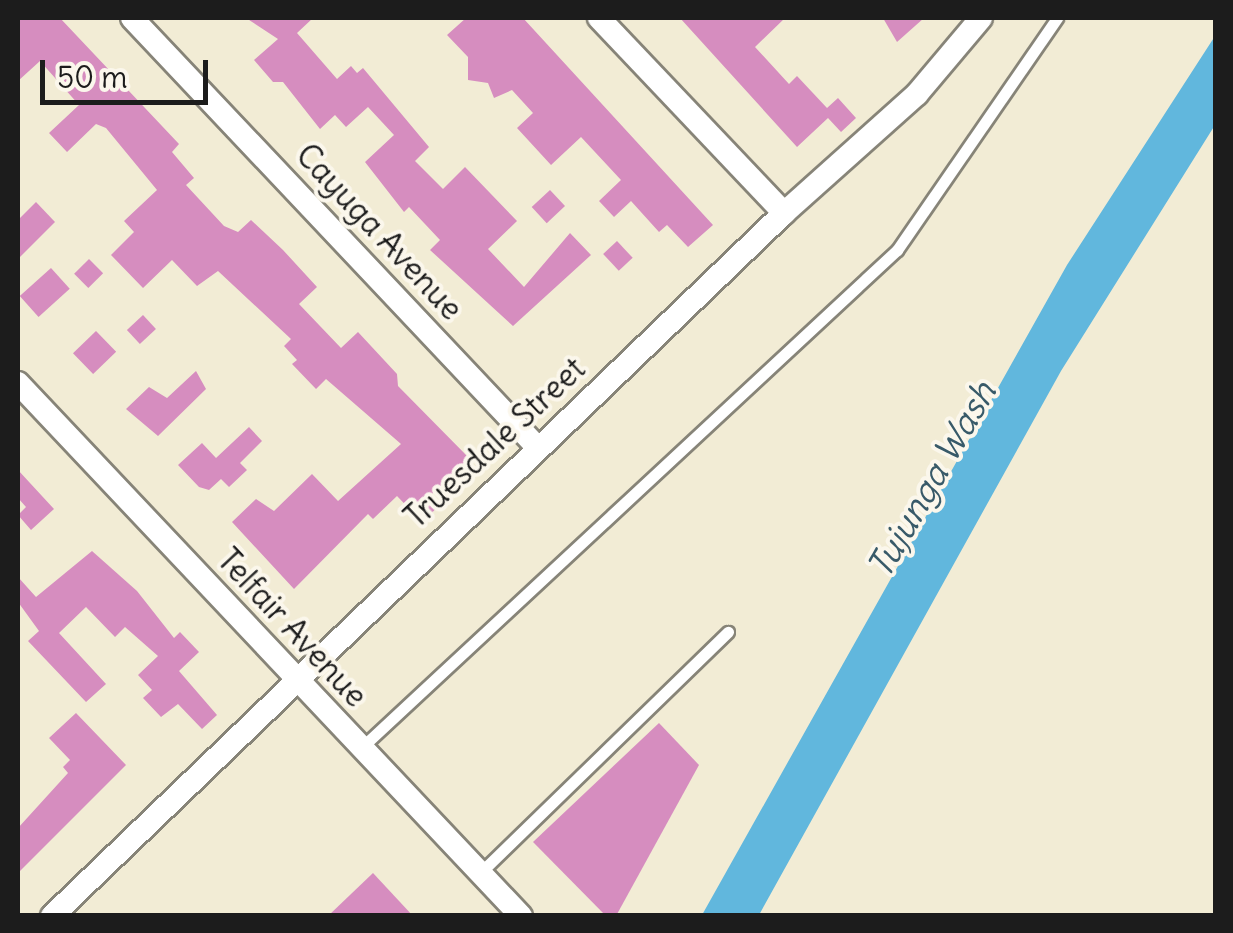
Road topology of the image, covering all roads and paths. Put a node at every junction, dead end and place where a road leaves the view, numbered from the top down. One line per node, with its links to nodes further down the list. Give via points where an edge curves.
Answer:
1 (132, 18): 7 (street, Cayuga Avenue)
2 (599, 18): 5 (street)
3 (981, 18): 5 (street, Truesdale Street, via 918,94)
4 (1057, 18): 10 (lane, via 897,250)
5 (784, 213): 7 (street, Truesdale Street)
6 (18, 383): 9 (street, Telfair Avenue)
7 (538, 448): 9 (street, Truesdale Street)
8 (728, 632): 11 (lane)
9 (294, 678): 10 (street, Telfair Avenue); 12 (street, Truesdale Street)
10 (361, 748): 11 (street, Telfair Avenue)
11 (480, 873): 13 (street, Telfair Avenue)
12 (52, 916)
13 (520, 916)

